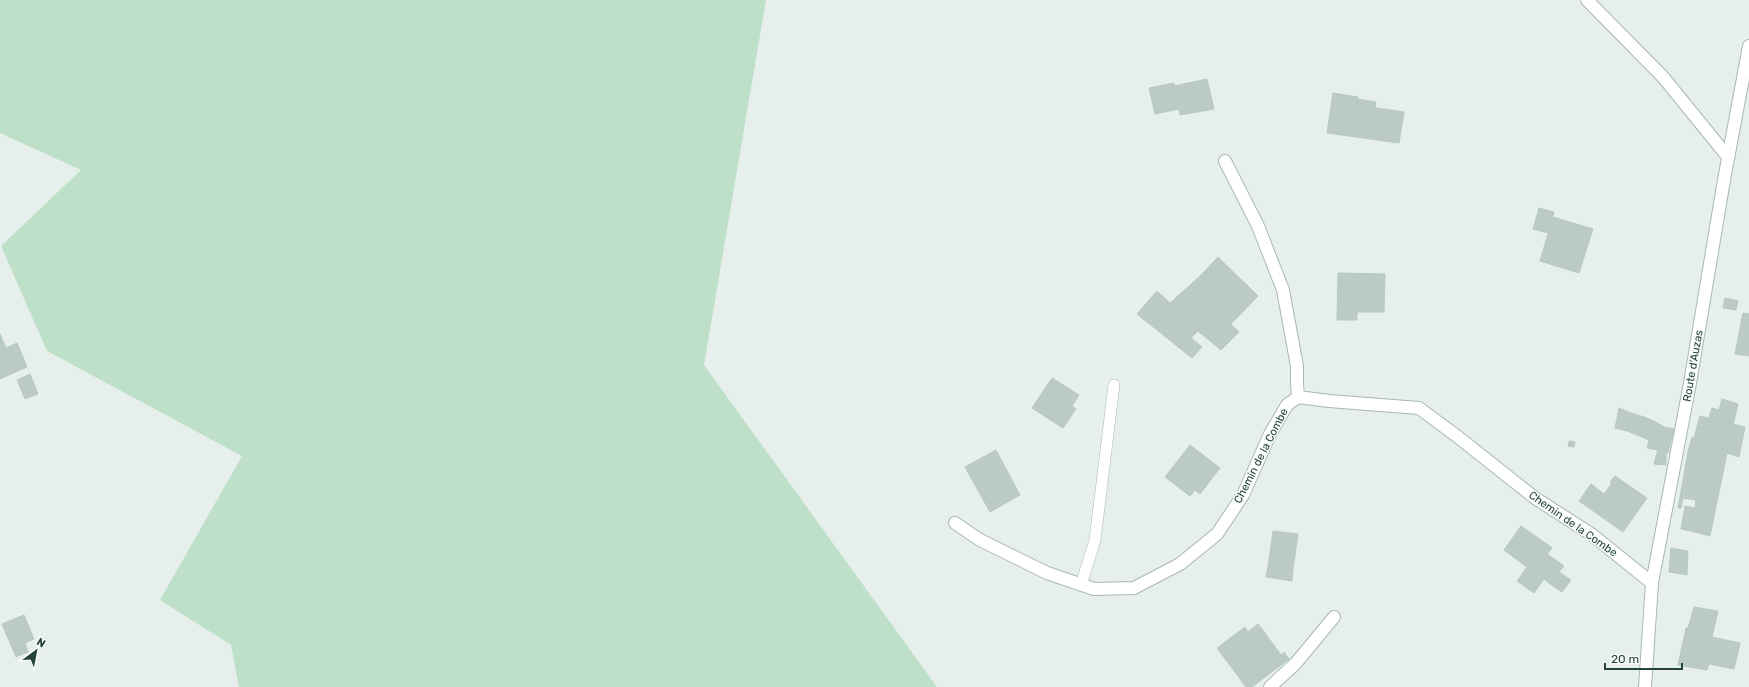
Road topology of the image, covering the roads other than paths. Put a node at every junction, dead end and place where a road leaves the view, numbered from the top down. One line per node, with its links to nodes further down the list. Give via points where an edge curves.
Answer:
1 (1587, 0): 3 (street, via 1663,77)
2 (1749, 46): 3 (street, Route d'Auzas)
3 (1728, 157): 8 (street, Route d'Auzas, via 1690,383)
4 (1225, 161): 6 (street, via 1258,226 1283,290 1298,366)
5 (1114, 385): 9 (lane, via 1094,540)
6 (1298, 397): 8 (street, Chemin de la Combe, via 1419,408 1535,498 1591,534); 9 (street, Chemin de la Combe, via 1287,405 1270,434 1243,495 1217,534 1180,564 1134,588 1094,589)
7 (955, 523): 9 (street, Chemin de la Combe, via 980,540 1047,573)
8 (1652, 583): 12 (street, Route d'Auzas)
9 (1080, 585)
10 (1334, 617): 11 (street, via 1296,663)
11 (1270, 687)
12 (1645, 687)

